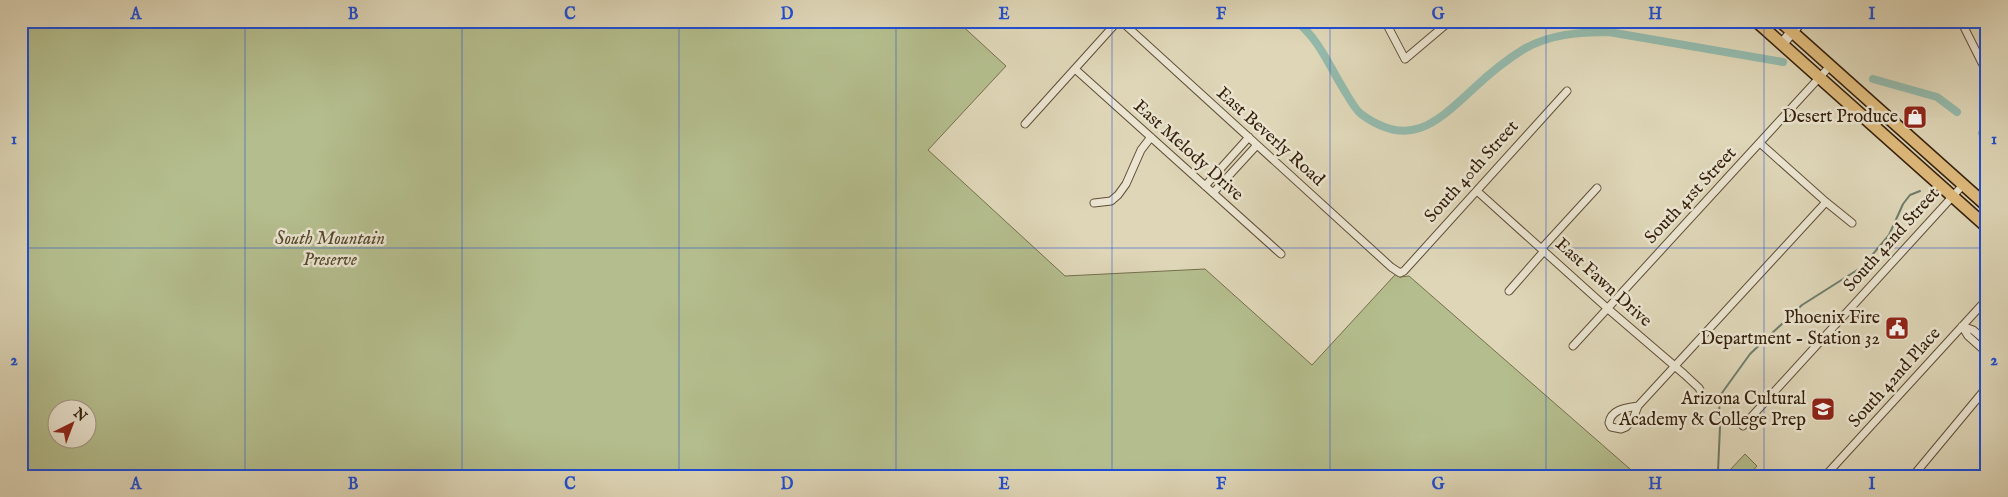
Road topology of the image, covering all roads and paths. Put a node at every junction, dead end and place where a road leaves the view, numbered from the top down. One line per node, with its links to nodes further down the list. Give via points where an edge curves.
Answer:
1 (1120, 21): 11 (street); 17 (street, East Beverly Road)
2 (1385, 21): 3 (street, via 1405,58)
3 (1450, 21)
4 (1756, 21): 9 (main road)
5 (1780, 21): 8 (main road)
6 (1801, 21): 8 (main road)
7 (1961, 21): 12 (street)
8 (1791, 32): 9 (main road); 10 (main road)
9 (1782, 44): 13 (main road)
10 (1830, 66): 13 (street, South 41st Street); 20 (main road)
11 (1075, 69): 15 (street); 16 (street, East Melody Drive)
12 (1987, 69)
13 (1820, 77): 18 (street, South 41st Street); 25 (main road)
14 (1567, 91): 23 (street, South 40th Street)
15 (1025, 124)
16 (1150, 137): 21 (street, East Melody Drive); 27 (street, via 1118,195 1111,201)
17 (1249, 137): 19 (street, East Beverly Road); 21 (street)
18 (1760, 144): 26 (street); 36 (street, South 41st Street)
19 (1257, 145): 24 (street); 33 (street, East Beverly Road)
20 (1963, 185): 25 (street, South 42nd Street); 28 (main road)
21 (1205, 186): 24 (street, East Melody Drive)
22 (1597, 188): 31 (street)
23 (1477, 191): 31 (street, East Fawn Drive); 33 (street, South 40th Street)
24 (1213, 193): 32 (street, East Melody Drive)
25 (1952, 197): 30 (main road); 44 (street, South 42nd Street)
26 (1826, 202): 29 (street); 40 (street)
27 (1094, 203)
28 (1987, 206)
29 (1852, 223)
30 (1987, 227)
31 (1543, 249): 34 (street); 36 (street, East Fawn Drive)
32 (1281, 254)
33 (1400, 273)
34 (1509, 291)
35 (1987, 299): 37 (street, South 42nd Place)
36 (1607, 308): 38 (street, South 41st Street); 40 (street, East Fawn Drive)
37 (1962, 326): 39 (street, via 1968,336); 45 (street, South 42nd Place)
38 (1573, 346)
39 (1986, 347)
40 (1675, 366): 42 (street, East Fawn Drive, via 1699,388); 43 (street)
41 (1987, 387): 46 (street)
42 (1705, 401)
43 (1638, 406)
44 (1742, 426)
45 (1825, 476)
46 (1913, 476)

